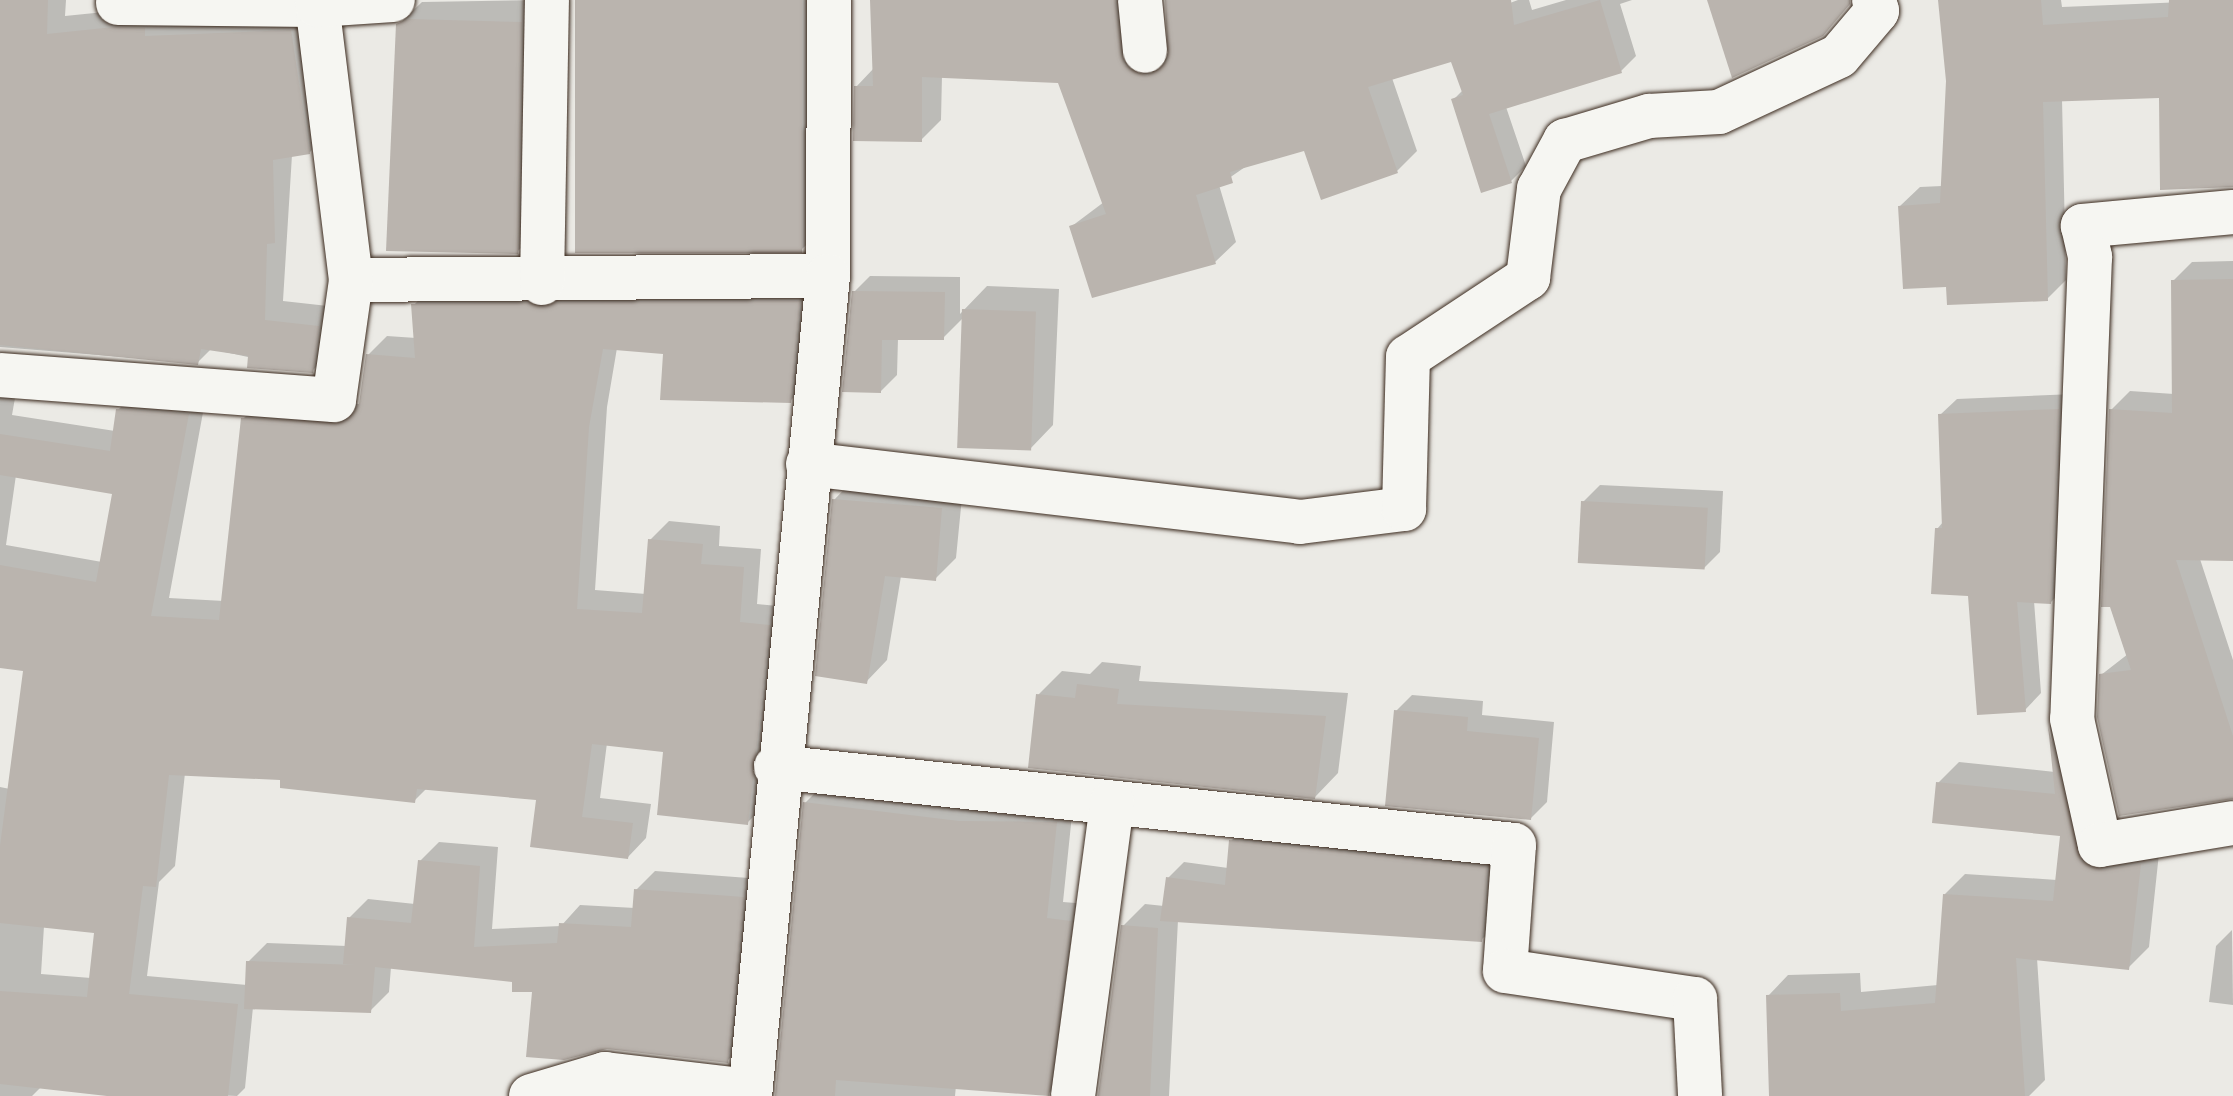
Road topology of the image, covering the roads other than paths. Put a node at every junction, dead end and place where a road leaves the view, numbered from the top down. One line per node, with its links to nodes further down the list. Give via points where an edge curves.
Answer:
1 (393, 0): 7 (street)
2 (547, 0): 12 (street)
3 (829, 0): 10 (street)
4 (1140, 0): 8 (street)
5 (1874, 0): 14 (street, via 1877,11 1839,56 1719,112 1649,116 1565,141 1539,189 1528,278 1408,357 1404,509 1300,522)
6 (118, 3): 7 (street)
7 (317, 5): 11 (street)
8 (1145, 51)
9 (2233, 212): 17 (street, via 2083,226 2090,257 2072,719 2100,845)
10 (828, 276): 12 (street); 14 (street)
11 (351, 280): 12 (street); 13 (street, via 334,400)
12 (542, 283)
13 (0, 375)
14 (808, 464): 15 (street)
15 (776, 767): 16 (street); 18 (street)
16 (1112, 803): 20 (street); 21 (street, via 1514,845 1505,971 1695,999)
17 (2233, 823)
18 (750, 1093): 19 (street, via 605,1074)
19 (531, 1096)
20 (1073, 1096)
21 (1700, 1096)

